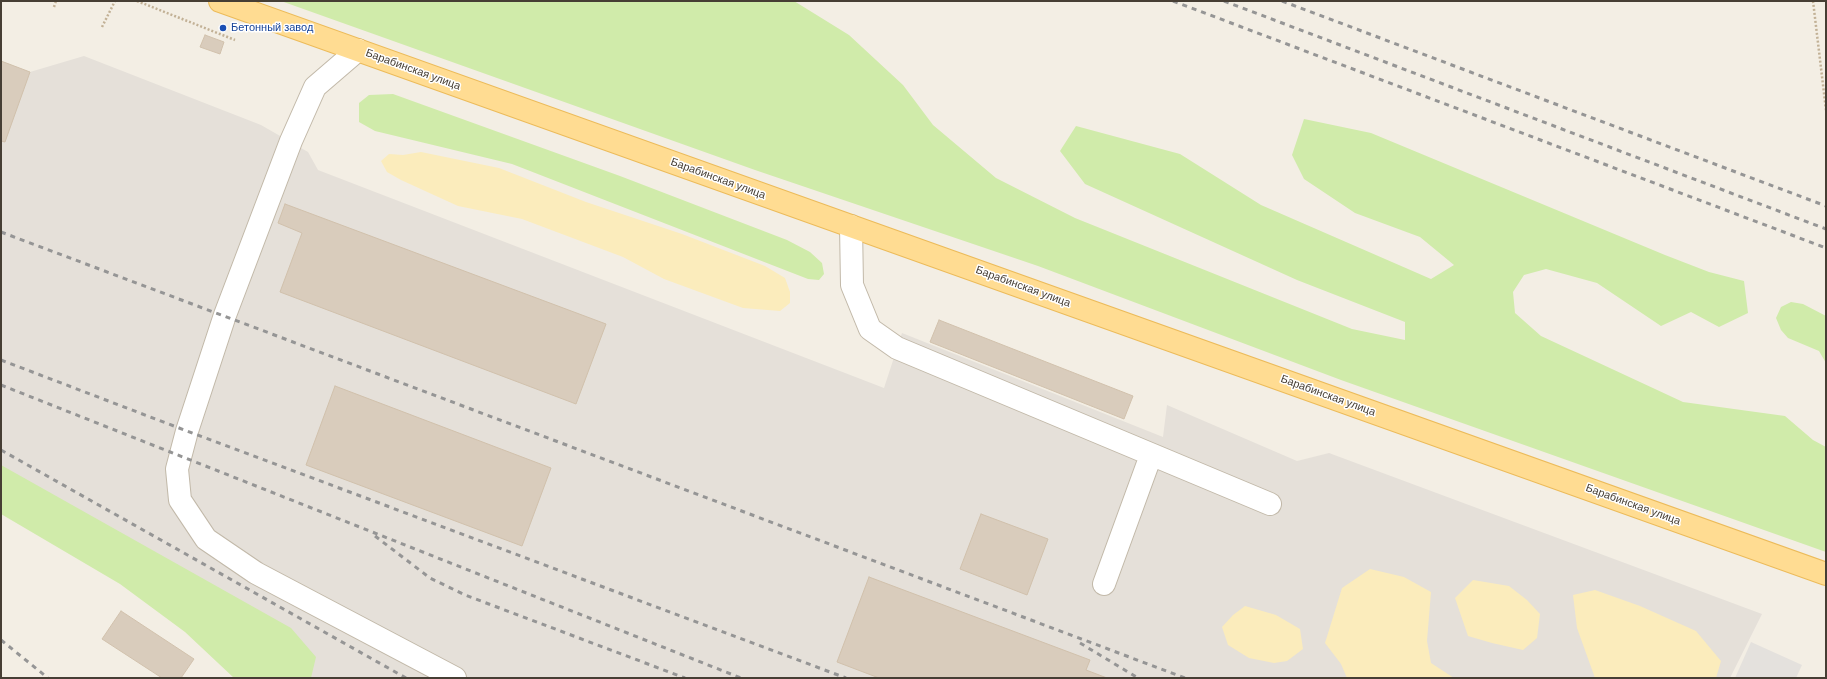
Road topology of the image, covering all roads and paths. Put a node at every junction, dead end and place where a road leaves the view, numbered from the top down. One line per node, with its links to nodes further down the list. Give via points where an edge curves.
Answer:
1 (56, 1): 6 (path)
2 (115, 1): 7 (path)
3 (137, 1): 8 (path)
4 (220, 1): 9 (main road, Барабинская улица)
5 (1813, 1): 10 (path)
6 (54, 7)
7 (102, 27)
8 (235, 40)
9 (358, 50): 11 (main road, Барабинская улица); 16 (lane, via 316,87 291,141 225,315 187,431 177,469 180,500 206,539 256,574)
10 (1826, 110)
11 (852, 226): 12 (lane, via 852,285 870,329 897,348); 14 (main road, Барабинская улица)
12 (1151, 454): 13 (lane); 15 (lane)
13 (1270, 504)
14 (1826, 574)
15 (1104, 584)
16 (456, 678)

